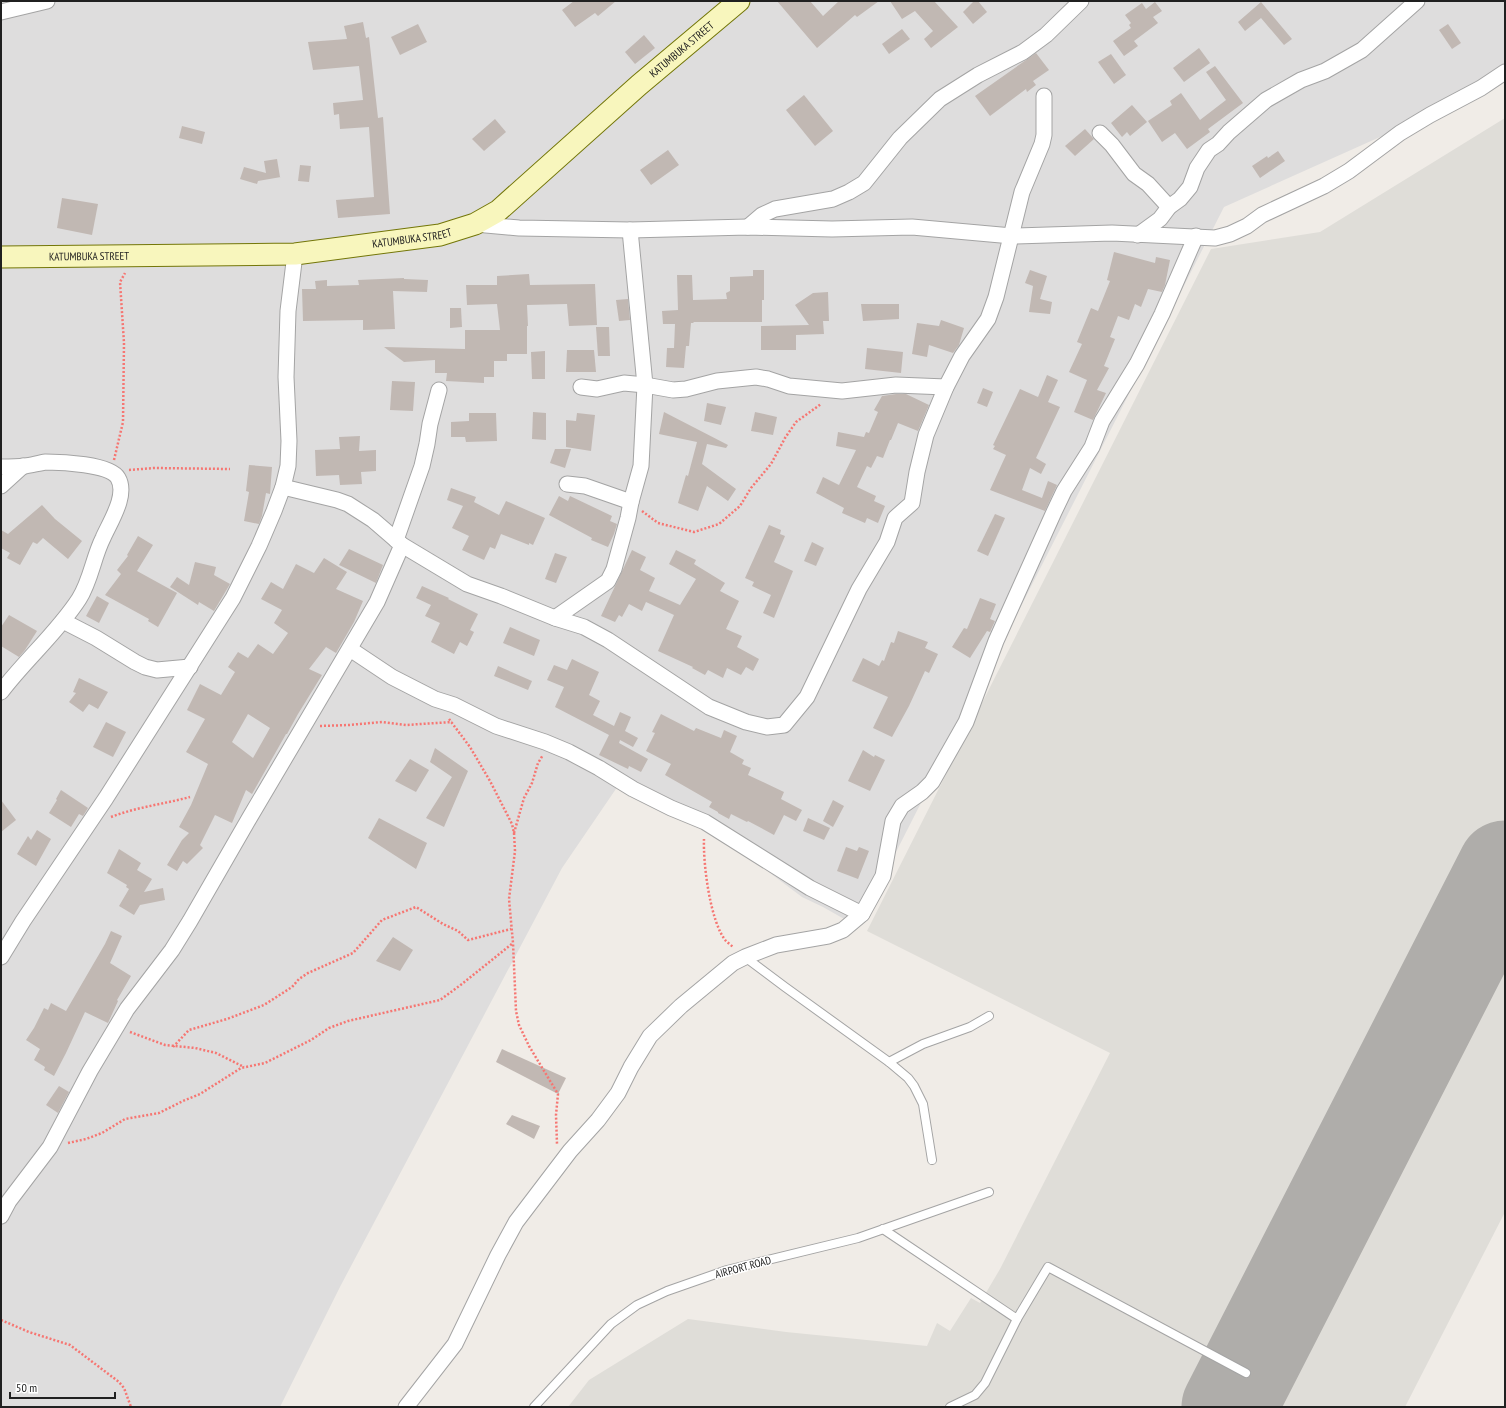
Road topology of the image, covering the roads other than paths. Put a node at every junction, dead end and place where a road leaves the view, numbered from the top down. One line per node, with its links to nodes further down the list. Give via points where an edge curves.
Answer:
1 (47, 1): 5 (street)
2 (739, 1): 10 (main road, KATUMBUKA STREET, via 639,85 498,210)
3 (1081, 1): 11 (street, via 1046,35 1023,52 978,75 940,99 900,138 864,183 833,199 776,209 762,215)
4 (1417, 1): 9 (street, via 1362,50 1266,100 1209,150 1197,168 1190,187)
5 (1, 12)
6 (1505, 72): 15 (street, via 1482,88 1406,130 1324,186 1262,215 1230,234 1215,238)
7 (1044, 96): 14 (street, via 1042,144 1022,192)
8 (1100, 133): 9 (street, via 1134,174 1148,184)
9 (1169, 207): 13 (street, via 1160,219)
10 (475, 224): 12 (street, via 519,228); 16 (main road, KATUMBUKA STREET, via 440,235)
11 (748, 227): 12 (street); 14 (street, via 912,228)
12 (630, 230): 18 (street)
13 (1138, 235): 14 (street, via 1082,233); 15 (street)
14 (1012, 236): 20 (street, via 988,319 962,356)
15 (1196, 236): 34 (street, via 1137,364 1102,421 1092,447 1054,512 999,635 966,722 932,782 902,806 893,821 883,876)
16 (295, 254): 17 (main road, KATUMBUKA STREET); 26 (street, via 286,378 288,466)
17 (1, 258)
18 (645, 385): 19 (street, via 624,383 597,389); 20 (street, via 673,390 717,381 756,377 789,386 842,391 896,385); 27 (street, via 641,466)
19 (581, 387)
20 (946, 387): 29 (street, via 926,435 912,503 895,518 887,542 859,588 807,697 784,725 767,727 746,722 709,707 608,640 584,627)
21 (439, 390): 28 (street, via 422,466)
22 (23, 466): 23 (street); 25 (street); 30 (street, via 46,462 77,464 112,471 118,478 120,502 100,542 88,582)
23 (1, 467)
24 (567, 484): 27 (street, via 584,486)
25 (1, 486)
26 (283, 487): 28 (street, via 348,504 373,520); 32 (street, via 259,546 233,598)
27 (631, 502): 29 (street, via 614,569 608,581)
28 (399, 543): 29 (street, via 467,584); 31 (street, via 377,602)
29 (555, 618)
30 (63, 621): 32 (street, via 145,667 158,670); 33 (street)
31 (350, 649): 34 (street, via 392,677 435,699 568,752 640,793 705,822 810,888); 41 (street, via 190,922 127,1009 90,1071 50,1147 8,1201)
32 (190, 667): 35 (street)
33 (1, 692)
34 (862, 914): 36 (street, via 843,930 828,936 776,945)
35 (1, 957)
36 (745, 957): 38 (lane); 45 (street, via 733,963 681,1006 650,1036 618,1093 516,1222 455,1344)
37 (989, 1016): 38 (lane, via 970,1027 923,1044)
38 (889, 1062): 39 (lane, via 908,1078 923,1104)
39 (932, 1160)
40 (989, 1192): 42 (lane, AIRPORT ROAD)
41 (1, 1216)
42 (883, 1229): 43 (lane); 46 (lane, AIRPORT ROAD, via 858,1238 727,1270 666,1291 637,1305 611,1324)
43 (1017, 1319): 44 (lane, via 1048,1267); 47 (lane, via 985,1383 975,1395)
44 (1246, 1373)
45 (406, 1407)
46 (534, 1407)
47 (950, 1407)

